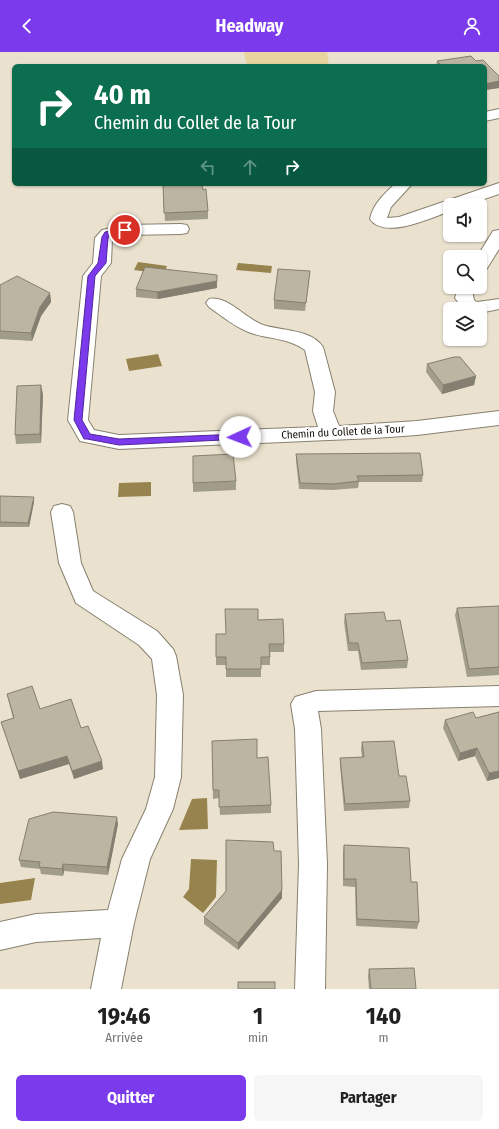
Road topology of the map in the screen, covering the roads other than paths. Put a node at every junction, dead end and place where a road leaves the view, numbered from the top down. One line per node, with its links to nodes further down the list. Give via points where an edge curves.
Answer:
1 (402, 186): 4 (street, via 379,213 378,219 383,223 401,222)
2 (499, 188): 3 (street)
3 (471, 198)
4 (443, 208)
5 (181, 229): 12 (street, Chemin du Collet de la Tour, via 125,230 108,234 104,238 102,263 92,276 78,420 87,436 119,442)
6 (499, 235): 7 (street)
7 (487, 255)
8 (465, 294): 10 (street, via 466,302 471,306)
9 (215, 303): 12 (street, via 257,329 294,337 314,347 325,392 323,411)
10 (499, 304)
11 (499, 418): 12 (street, Chemin du Collet de la Tour, via 417,428)
12 (331, 433)
13 (62, 512): 15 (street, via 70,563 84,597 148,638 164,656 170,695 168,777 159,809 136,859)
14 (499, 696): 18 (street, via 316,701 304,704 308,729 313,864)
15 (119, 923): 16 (street, via 36,928); 17 (street)
16 (0, 936)
17 (106, 989)
18 (310, 989)

